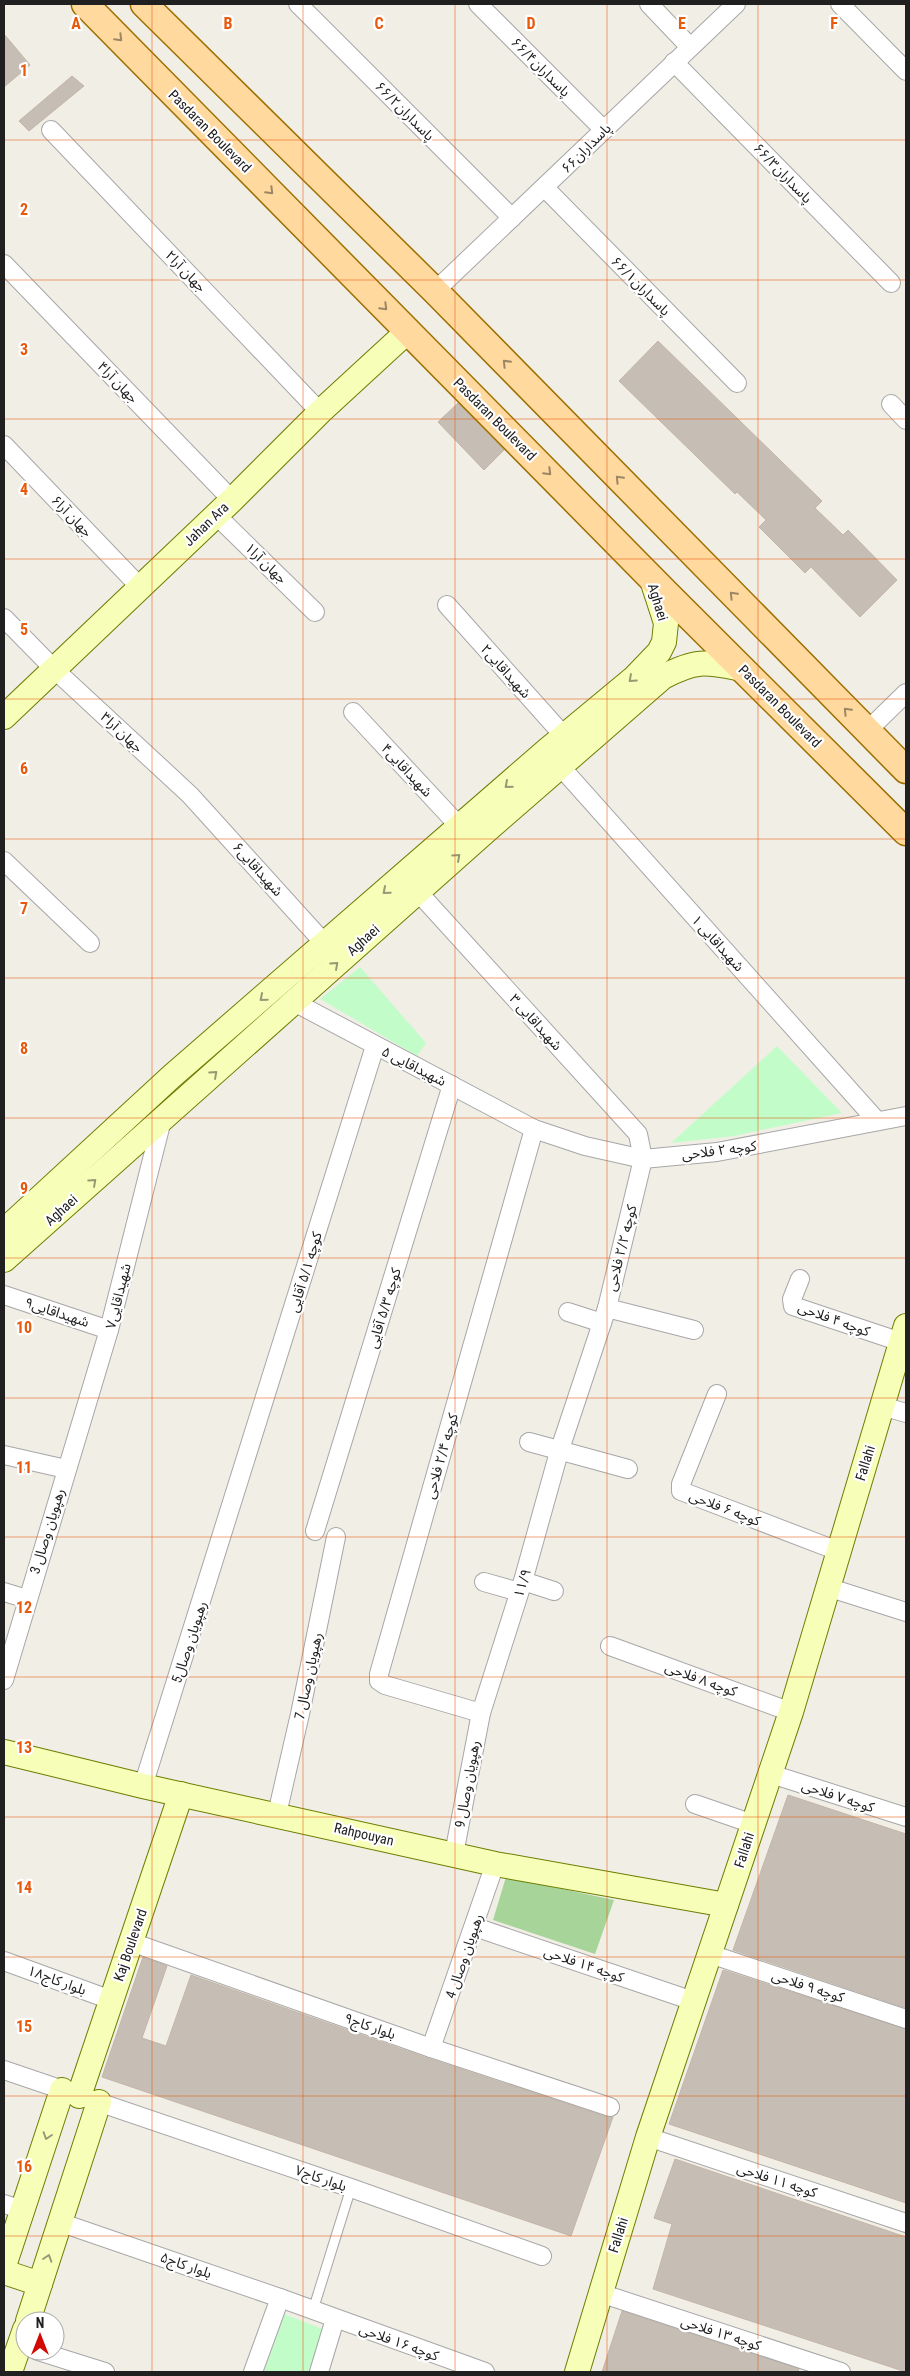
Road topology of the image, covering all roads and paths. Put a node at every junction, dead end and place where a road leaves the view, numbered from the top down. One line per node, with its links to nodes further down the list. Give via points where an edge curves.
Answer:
1 (85, 4): 18 (main road, Pasdaran Boulevard, one-way to 18)
2 (144, 4): 17 (main road)
3 (298, 4): 14 (street, پاسداران۶۶/۲)
4 (478, 4): 12 (street, پاسداران۶۶/۴)
5 (649, 4): 8 (street)
6 (736, 4): 8 (street, پاسداران۶۶)
7 (840, 4): 10 (street)
8 (690, 47): 9 (street, پاسداران۶۶)
9 (674, 62): 12 (street, پاسداران۶۶); 16 (street, پاسداران۶۶/۳)
10 (906, 72)
11 (51, 130): 21 (street, جهان آرا۲)
12 (604, 130): 13 (street, پاسداران۶۶)
13 (545, 188): 14 (street, پاسداران۶۶); 19 (street, پاسداران۶۶/۱)
14 (512, 218): 17 (street, پاسداران۶۶)
15 (4, 264): 24 (street, جهان آرا۴)
16 (891, 283)
17 (435, 291): 37 (main road, one-way to 17)
18 (408, 331): 21 (street, Jahan Ara); 25 (main road, Pasdaran Boulevard, one-way to 25)
19 (737, 384)
20 (891, 404): 22 (street)
21 (320, 412): 24 (street, Jahan Ara)
22 (906, 420)
23 (4, 445): 26 (street, جهان آرا۶)
24 (224, 507): 26 (street, Jahan Ara); 28 (street, جهان آرا۱)
25 (650, 576): 30 (street, Aghaei, via 666,623 664,642); 32 (main road, Pasdaran Boulevard)
26 (140, 587): 31 (street, Jahan Ara)
27 (447, 605): 38 (street, شهیداقایی۲)
28 (315, 612)
29 (4, 618): 31 (street, جهان آرا۳)
30 (659, 652): 33 (street, via 666,651 676,656); 38 (street, Aghaei, one-way to 38)
31 (54, 669): 36 (street, Jahan Ara); 41 (street, جهان آرا۳)
32 (742, 669): 33 (street, Aghaei, via 709,663 685,665); 43 (main road, Pasdaran Boulevard)
33 (675, 671): 38 (street, Aghaei)
34 (906, 693): 37 (street)
35 (353, 712): 42 (street, شهیداقایی۴)
36 (4, 717)
37 (867, 731): 40 (main road)
38 (571, 743): 39 (street, Aghaei); 42 (street, Aghaei, one-way to 42)
39 (560, 766): 45 (street, Aghaei, one-way to 39); 53 (street, ۱ شهیداقایی)
40 (906, 770)
41 (190, 795): 47 (street, شهیداقایی۶)
42 (460, 827): 47 (street, Aghaei, one-way to 47)
43 (906, 832)
44 (4, 861): 46 (street)
45 (418, 892): 48 (street, Aghaei, one-way to 45); 55 (street, ۳ شهیداقایی, via 638,1134)
46 (90, 943)
47 (325, 944): 56 (street, Aghaei, one-way to 56, via 172,1076)
48 (294, 1002): 49 (street, ۵ شهیداقایی); 52 (street, Aghaei, one-way to 48)
49 (375, 1046): 50 (street, ۵ شهیداقایی); 73 (street, کوچه ۵/۱ آقایی)
50 (452, 1085): 54 (street, ۵ شهیداقایی); 74 (street, کوچه ۵/۳ آقایی)
51 (906, 1116): 53 (street, کوچه ۲ فلاحی)
52 (162, 1120): 57 (street, Aghaei, one-way to 52); 62 (street, شهیداقایی۷)
53 (877, 1121): 55 (street, کوچه ۲ فلاحی, via 717,1152)
54 (534, 1129): 55 (street, کوچه ۲ فلاحی, via 585,1146); 87 (street, کوچه ۲/۴ فلاحی, via 379,1674 380,1682 385,1685)
55 (643, 1159): 61 (street, کوچه ۲/۲ فلاحی)
56 (4, 1231)
57 (4, 1260)
58 (800, 1279): 64 (street, کوچه ۴ فلاحی, via 792,1299 793,1306)
59 (4, 1295): 62 (street, شهیداقایی۹)
60 (568, 1312): 61 (street)
61 (604, 1316): 63 (street, کوچه ۲/۲ فلاحی); 69 (street, ۱۱/۹)
62 (109, 1330): 71 (street, شهیداقایی۷)
63 (694, 1330)
64 (904, 1334): 66 (street, Fallahi)
65 (717, 1394): 76 (street, کوچه ۶ فلاحی, via 681,1491)
66 (882, 1406): 67 (street); 76 (street, Fallahi)
67 (906, 1413)
68 (529, 1442): 69 (street)
69 (559, 1452): 72 (street); 78 (street, ۱۱/۹)
70 (4, 1454): 71 (street)
71 (66, 1469): 82 (street, 3 رهپویان وصال)
72 (628, 1469)
73 (235, 1498): 90 (street, رهپویان وصال5)
74 (315, 1531)
75 (336, 1537): 93 (street, 7 رهپویان وصال)
76 (838, 1551): 79 (street, Fallahi)
77 (484, 1582): 78 (street)
78 (521, 1587): 80 (street); 87 (street, ۱۱/۹)
79 (827, 1587): 83 (street); 86 (street, Fallahi)
80 (554, 1591)
81 (4, 1592): 82 (street)
82 (27, 1599): 85 (street, 3 رهپویان وصال)
83 (906, 1612)
84 (610, 1646): 86 (street, کوچه ۸ فلاحی)
85 (4, 1680)
86 (791, 1712): 89 (street, Fallahi)
87 (481, 1713): 96 (street, 9 رهپویان وصال)
88 (4, 1752): 90 (street, Rahpouyan)
89 (770, 1774): 94 (street, کوچه ۷ فلاحی); 95 (street, Fallahi)
90 (143, 1786): 91 (street, Rahpouyan)
91 (181, 1794): 93 (street, Rahpouyan); 100 (street, Kaj Boulevard)
92 (695, 1804): 95 (street)
93 (277, 1814): 96 (street, Rahpouyan)
94 (906, 1818)
95 (753, 1824): 98 (street, Fallahi)
96 (454, 1854): 97 (street, Rahpouyan)
97 (495, 1864): 98 (street, Rahpouyan); 99 (street, 4 رهپویان وصال)
98 (726, 1905): 101 (street, Fallahi)
99 (475, 1927): 104 (street, کوچه ۱۴ فلاحی); 106 (street, 4 رهپویان وصال)
100 (131, 1942): 103 (street, Kaj Boulevard); 106 (street, بلوار کاج۹)
101 (710, 1954): 104 (street, Fallahi); 105 (street, کوچه ۹ فلاحی)
102 (4, 1962): 103 (street, بلوار کاج۱۸)
103 (111, 2000): 108 (street, Kaj Boulevard)
104 (693, 2001): 110 (street, Fallahi)
105 (906, 2019)
106 (431, 2048): 109 (street, بلوار کاج۹)
107 (4, 2070): 108 (street, بلوار کاج۷)
108 (80, 2096): 111 (street, بلوار کاج۷); 112 (street, Kaj Boulevard, one-way to 112); 113 (street, Kaj Boulevard)
109 (610, 2107)
110 (648, 2137): 114 (street, کوچه ۱۱ فلاحی); 119 (street, Fallahi)
111 (351, 2188): 115 (street, بلوار کاج۷); 121 (lane)
112 (13, 2207): 116 (street, Kaj Boulevard)
113 (59, 2222): 118 (street, Kaj Boulevard, one-way to 113); 120 (street, بلوار کاج۵)
114 (906, 2223)
115 (542, 2256)
116 (4, 2266)
117 (4, 2272): 118 (street)
118 (40, 2284): 122 (street, Kaj Boulevard)
119 (600, 2293): 131 (street, Fallahi); 132 (street, کوچه ۱۳ فلاحی)
120 (280, 2298): 121 (street, بلوار کاج۵); 128 (street)
121 (313, 2310): 123 (street, کوچه ۱۶ فلاحی)
122 (31, 2311)
123 (335, 2319): 129 (street); 130 (street, کوچه ۱۶ فلاحی)
124 (65, 2357): 127 (street)
125 (16, 2361): 126 (street)
126 (10, 2372)
127 (105, 2372)
128 (253, 2372)
129 (319, 2372)
130 (485, 2372)
131 (577, 2372)
132 (841, 2372)

